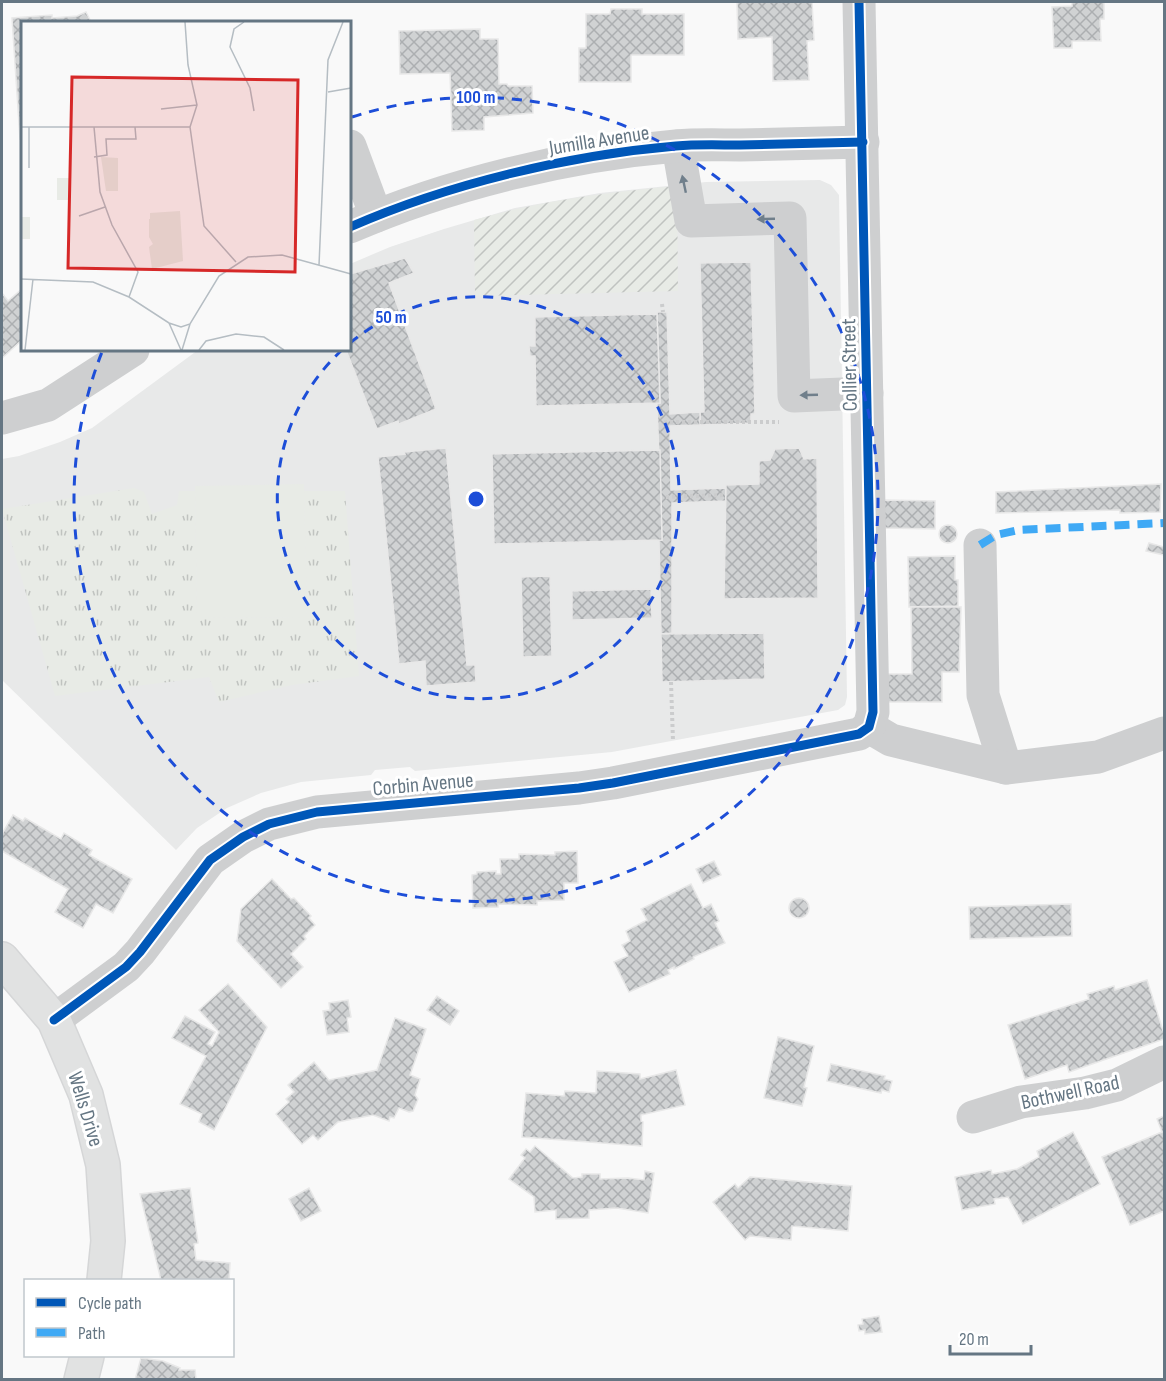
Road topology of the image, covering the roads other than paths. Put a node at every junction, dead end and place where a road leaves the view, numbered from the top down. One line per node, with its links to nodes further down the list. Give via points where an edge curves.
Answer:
1 (860, 2): 2 (street, Collier Street)
2 (863, 142): 3 (street, Jumilla Avenue); 7 (street, Collier Street)
3 (678, 146): 5 (street, Jumilla Avenue, via 552,165 463,187); 7 (street, one-way to 3, via 794,396 790,218 692,221)
4 (351, 152): 5 (street)
5 (363, 221)
6 (131, 351): 8 (street, via 48,405)
7 (867, 393): 10 (street, Collier Street, via 873,712)
8 (2, 418)
9 (980, 545): 12 (street, via 983,695)
10 (869, 727): 12 (street, via 891,740); 14 (street, Corbin Avenue, via 859,734 613,783 317,812 269,824 210,860 126,967)
11 (1164, 733): 12 (street, via 1098,758)
12 (1006, 768)
13 (2, 959): 14 (main road, Wells Drive)
14 (54, 1020): 17 (main road, Wells Drive, via 86,1095 103,1165 108,1240)
15 (1164, 1062): 16 (street, Bothwell Road, via 1118,1085 1021,1102)
16 (974, 1117)
17 (104, 1279)
18 (87, 1357): 19 (main road)
19 (81, 1380)

